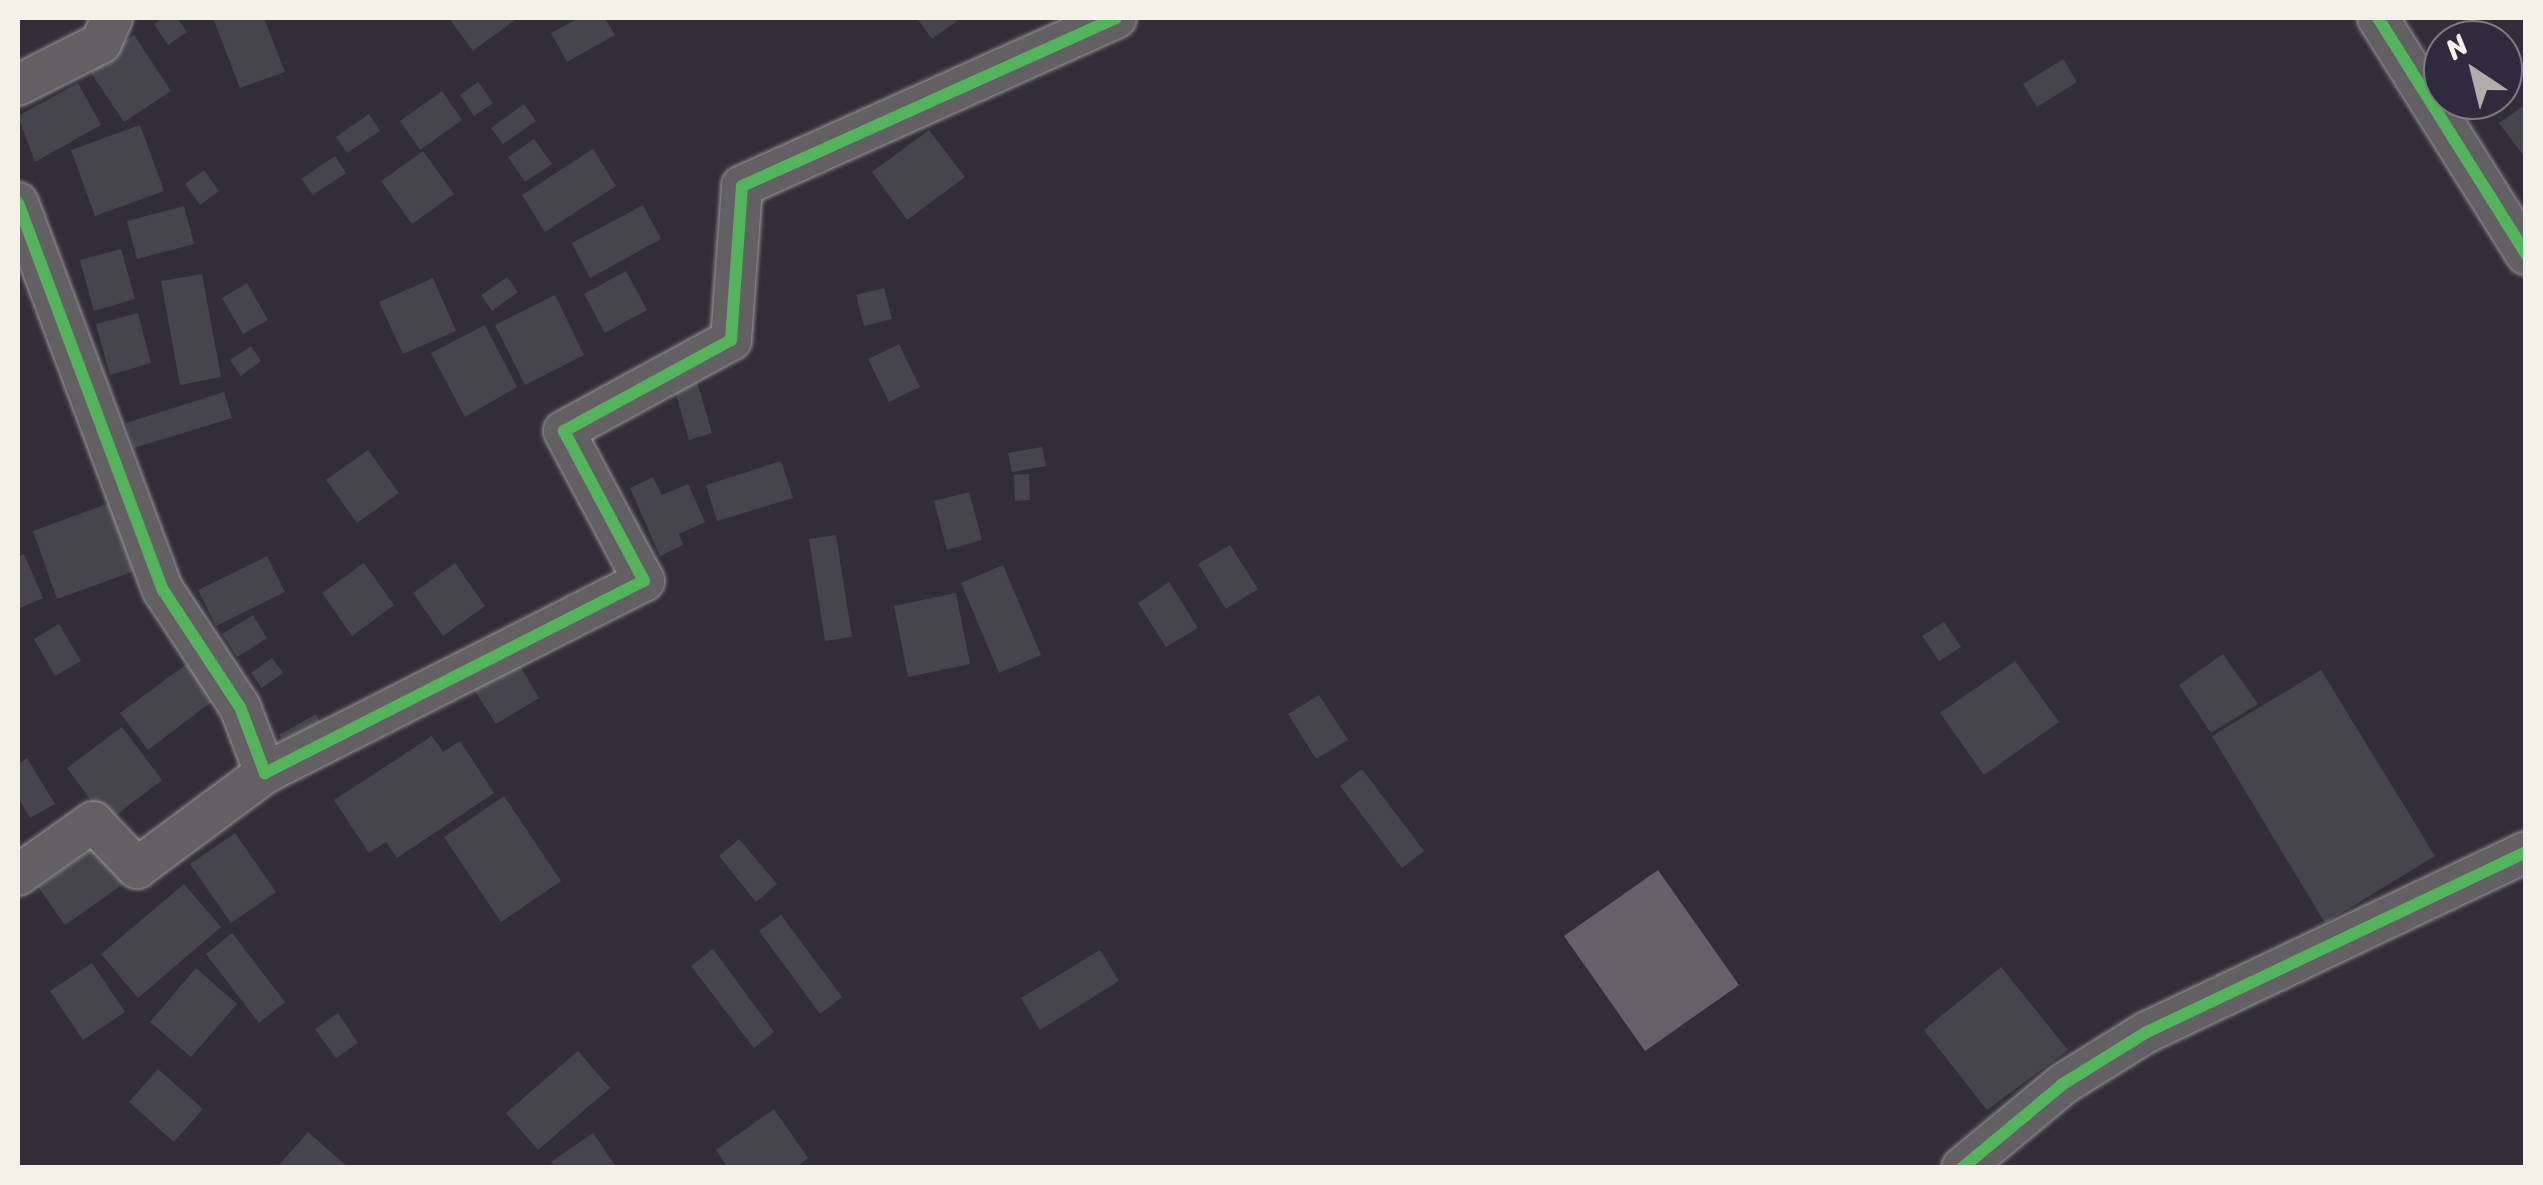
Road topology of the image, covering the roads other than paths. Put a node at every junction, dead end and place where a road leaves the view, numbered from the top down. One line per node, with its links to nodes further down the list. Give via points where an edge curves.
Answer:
1 (112, 18): 4 (street, via 101,43)
2 (1116, 18): 7 (street, via 742,186 731,340 564,431 644,581)
3 (2378, 18): 6 (street)
4 (18, 85)
5 (18, 204): 7 (street, via 163,590 240,707)
6 (2526, 254)
7 (264, 773): 9 (street, via 137,868 93,822)
8 (2526, 852): 10 (street, via 2148,1032 2063,1084)
9 (18, 875)
10 (1962, 1168)

